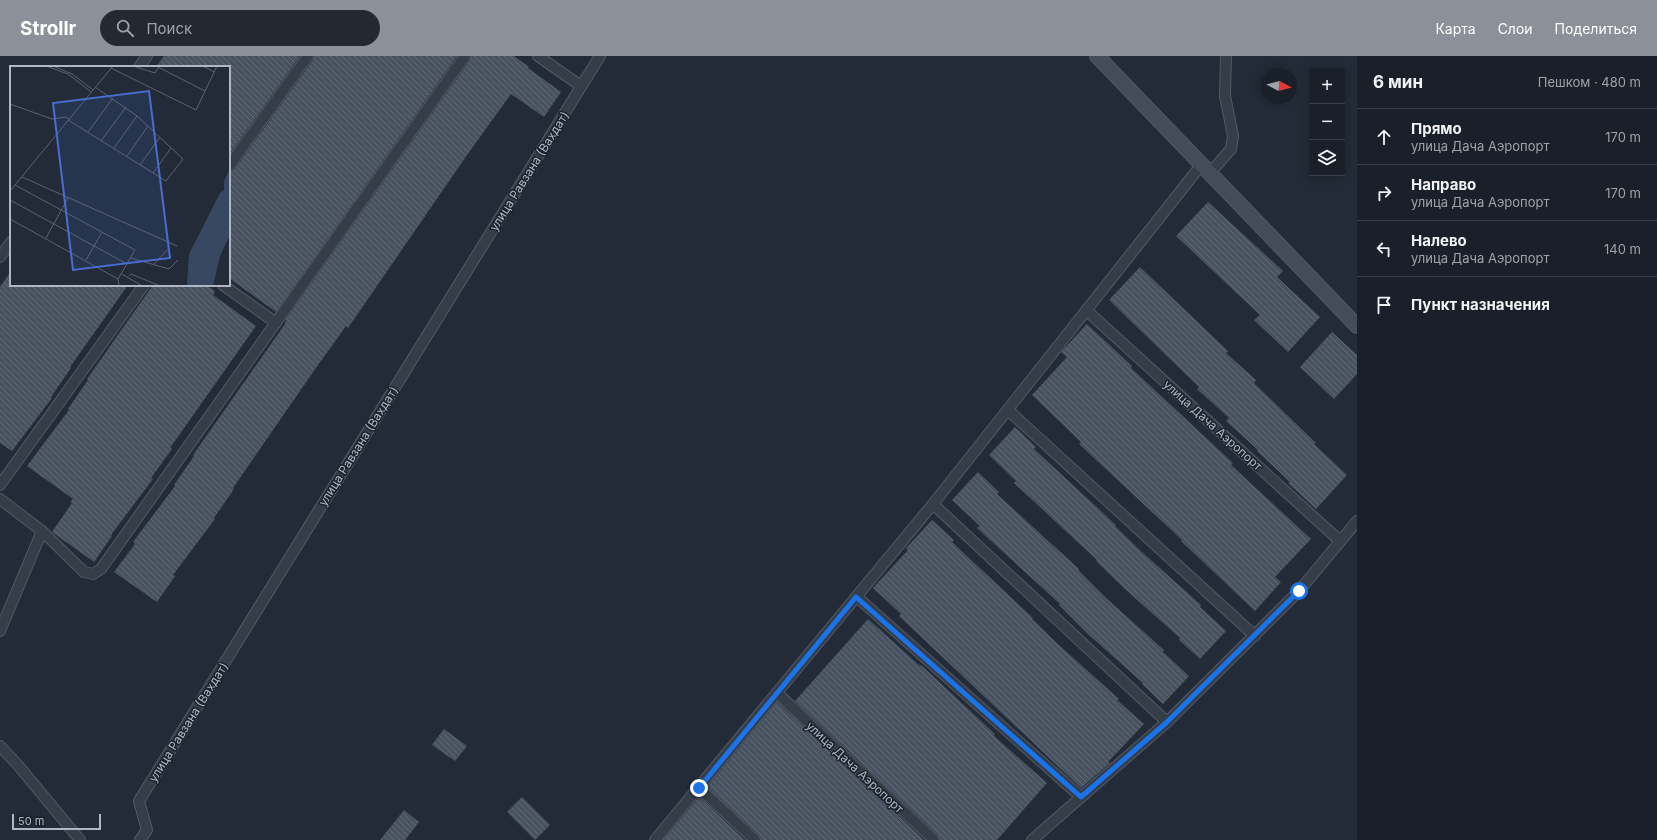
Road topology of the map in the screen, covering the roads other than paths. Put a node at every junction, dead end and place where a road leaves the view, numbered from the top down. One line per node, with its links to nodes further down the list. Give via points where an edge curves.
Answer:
1 (147, 56): 8 (street)
2 (308, 56): 10 (street)
3 (466, 56): 17 (street)
4 (538, 56): 9 (street)
5 (600, 56): 9 (street, улица Равзана (Вахдат))
6 (1098, 56): 11 (main road)
7 (1226, 56): 11 (street, via 1225,96 1233,136 1231,149)
8 (140, 66)
9 (581, 86): 35 (street, улица Равзана (Вахдат), via 138,801 147,830)
10 (230, 165)
11 (1206, 169): 16 (street); 18 (main road)
12 (10, 243): 13 (street)
13 (0, 257)
14 (143, 286): 20 (street)
15 (224, 286): 17 (street)
16 (1086, 310): 19 (street); 25 (street, улица Дача Аэропорт)
17 (276, 323): 24 (street, via 101,569 93,574 84,572)
18 (1357, 326)
19 (1008, 410): 22 (street); 28 (street)
20 (0, 485)
21 (0, 500): 24 (street)
22 (933, 504): 26 (street); 30 (street)
23 (1357, 521): 25 (street)
24 (42, 530): 27 (street)
25 (1340, 541): 28 (street, via 1299,591)
26 (856, 597): 29 (street); 33 (street)
27 (0, 631)
28 (1255, 636): 30 (street)
29 (777, 694): 32 (street); 38 (street, улица Дача Аэропорт)
30 (1167, 722): 33 (street)
31 (0, 746): 34 (street)
32 (699, 788): 36 (street); 37 (street)
33 (1081, 797): 39 (street)
34 (80, 840)
35 (140, 840)
36 (655, 840)
37 (755, 840)
38 (934, 840)
39 (1032, 840)

